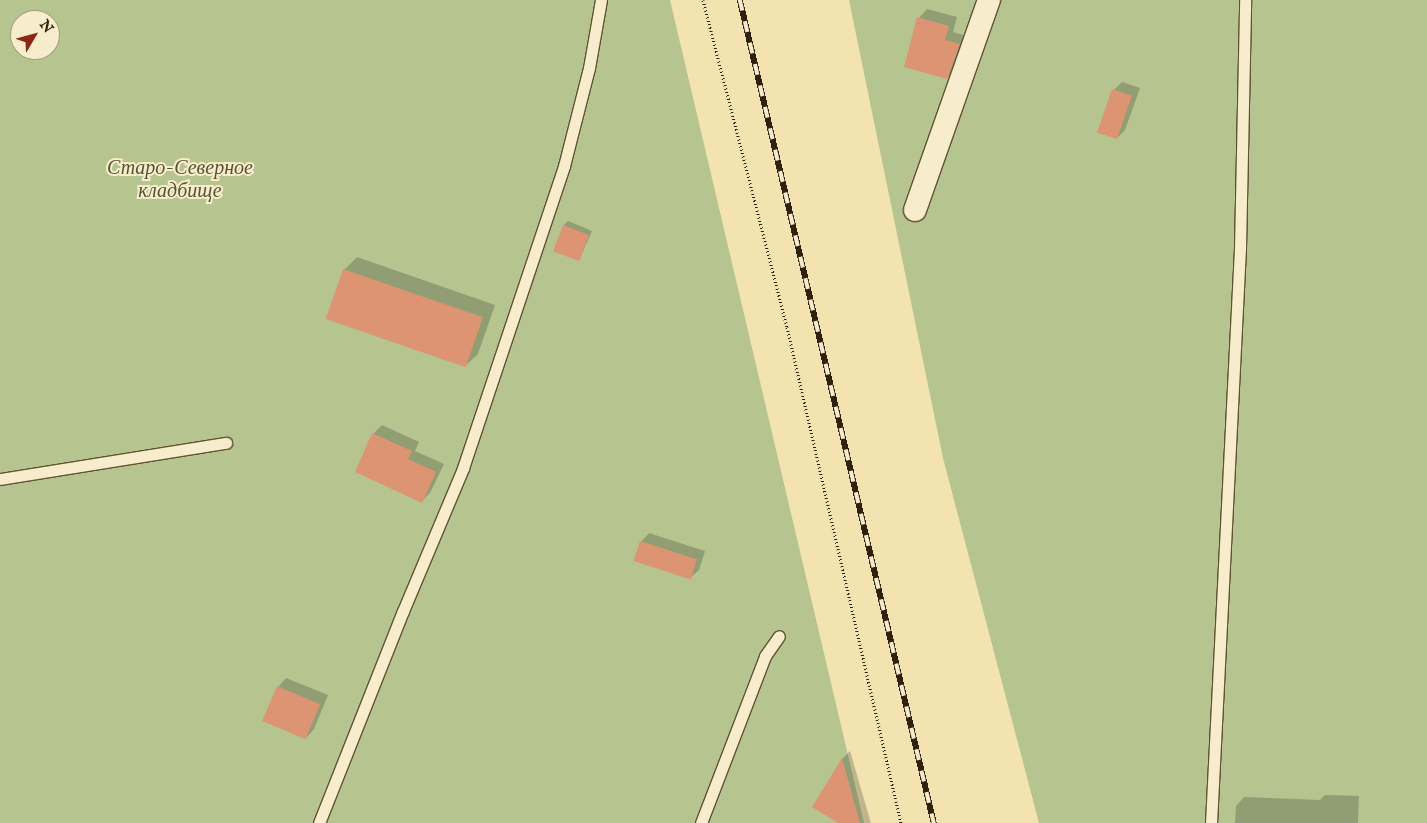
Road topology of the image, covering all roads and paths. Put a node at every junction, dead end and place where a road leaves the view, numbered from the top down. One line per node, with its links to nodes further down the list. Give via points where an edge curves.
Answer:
1 (601, 0): 9 (lane, via 589,68 564,166 467,458)
2 (703, 0): 11 (path, via 787,327)
3 (989, 0): 5 (street)
4 (1245, 0): 12 (lane, via 1239,258)
5 (915, 210)
6 (226, 443): 7 (lane)
7 (0, 479)
8 (779, 636): 10 (lane, via 765,656)
9 (319, 823)
10 (701, 823)
11 (901, 823)
12 (1212, 823)

